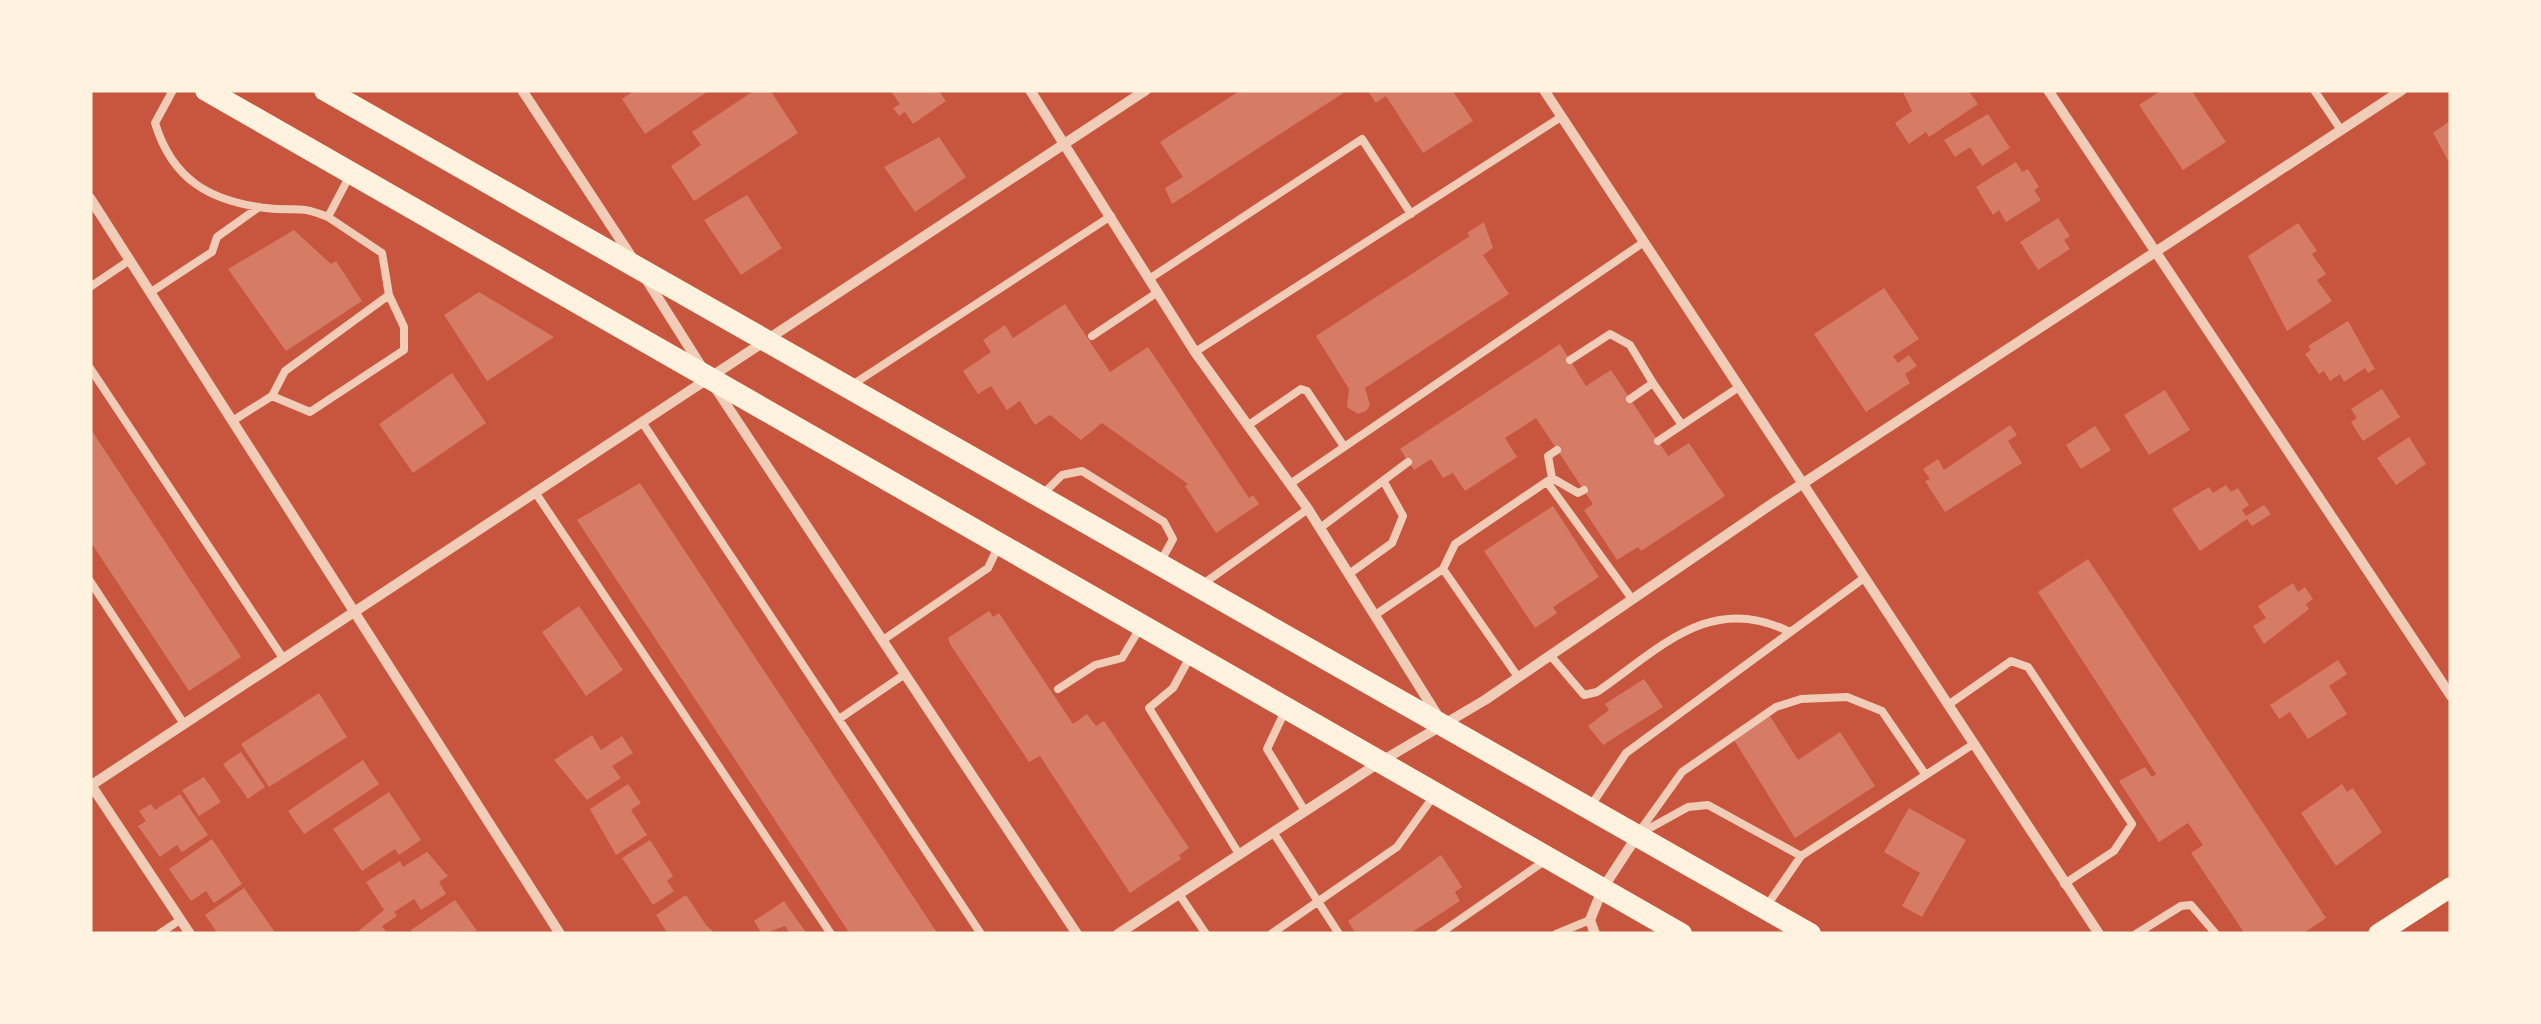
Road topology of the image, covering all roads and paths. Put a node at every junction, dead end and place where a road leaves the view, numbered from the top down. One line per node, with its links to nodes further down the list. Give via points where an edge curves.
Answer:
1 (172, 90): 16 (lane, via 155,123 164,155 182,175 223,199)
2 (206, 90): 14 (main road)
3 (325, 90): 23 (main road)
4 (522, 90): 23 (street)
5 (1030, 90): 13 (street)
6 (1146, 90): 13 (street)
7 (1544, 90): 11 (street)
8 (2048, 90): 21 (street)
9 (2314, 90): 12 (lane)
10 (2402, 90): 12 (street)
11 (1562, 117): 17 (lane); 20 (street)
12 (2341, 130): 21 (street)
13 (1066, 143): 18 (street); 30 (street)
14 (350, 173): 19 (lane); 34 (main road)
15 (90, 198): 22 (street)
16 (259, 207): 19 (lane, via 300,206); 26 (lane, via 217,237 212,252)
17 (1411, 214): 24 (lane, via 1362,140); 31 (lane)
18 (1111, 216): 24 (street); 36 (lane)
19 (328, 217): 28 (lane, via 382,253)
20 (1644, 242): 37 (street); 45 (lane)
21 (2155, 252): 51 (street); 76 (street)
22 (130, 260): 25 (lane); 26 (street)
23 (638, 267): 30 (main road); 34 (street)
24 (1149, 279): 27 (street)
25 (90, 287)
26 (152, 292): 40 (street)
27 (1158, 292): 29 (lane); 31 (street)
28 (389, 295): 38 (lane, via 285,371); 38 (lane, via 404,327 404,350 310,412)
29 (1092, 336)
30 (766, 340): 34 (street); 36 (main road)
31 (1195, 352): 42 (street)
32 (1570, 360): 35 (lane, via 1610,334 1630,344)
33 (90, 368): 72 (lane)
34 (709, 378): 41 (street); 57 (main road); 69 (street)
35 (1653, 383): 39 (lane); 43 (lane)
36 (849, 387): 54 (main road)
37 (1739, 387): 43 (lane); 51 (street)
38 (272, 396): 40 (lane)
39 (1630, 399)
40 (234, 420): 65 (street)
41 (642, 422): 53 (street); 79 (lane)
42 (1250, 424): 45 (lane, via 1301,389); 50 (street)
43 (1682, 425): 44 (lane)
44 (1658, 441)
45 (1343, 444): 50 (lane)
46 (1557, 450): 48 (lane, via 1548,456)
47 (1408, 462): 49 (lane)
48 (1550, 480): 52 (lane, via 1578,494); 59 (lane, via 1455,544); 64 (lane)
49 (1384, 482): 56 (lane); 60 (lane, via 1403,516 1392,543)
50 (1290, 484): 55 (street)
51 (1802, 484): 61 (street); 64 (street)
52 (1584, 490)
53 (535, 492): 65 (street); 105 (lane)
54 (1042, 496): 58 (main road); 58 (lane, via 1062,476 1082,471 1164,522 1174,539)
55 (1308, 509): 56 (street); 63 (lane)
56 (1320, 528): 60 (street)
57 (1000, 544): 67 (main road); 69 (lane, via 988,568)
58 (1160, 563): 63 (main road)
59 (1443, 569): 66 (lane); 74 (lane)
60 (1349, 574): 66 (street)
61 (1864, 578): 68 (lane); 77 (street)
62 (90, 580): 80 (lane)
63 (1200, 586): 81 (main road)
64 (1632, 599): 71 (street)
65 (353, 612): 72 (street); 104 (street)
66 (1375, 615): 81 (street)
67 (1142, 624): 70 (main road); 75 (lane, via 1122,658 1095,665)
68 (1790, 632): 71 (lane, via 1760,617 1696,624 1584,695); 87 (lane, via 1626,753)
69 (882, 640): 73 (street)
70 (1192, 653): 78 (main road); 91 (lane, via 1173,688 1149,708)
71 (1550, 655): 74 (street)
72 (284, 658): 80 (street)
73 (906, 674): 79 (lane); 107 (street)
74 (1518, 677): 81 (street)
75 (1058, 689)
76 (2451, 696)
77 (1947, 706): 82 (street); 94 (lane, via 2011,661 2028,668 2095,766 2132,824 2114,851)
78 (1287, 707): 83 (main road); 88 (lane, via 1267,749)
79 (839, 719): 106 (lane)
80 (184, 724): 85 (street)
81 (1442, 724): 83 (street); 87 (main road)
82 (1972, 744): 84 (lane); 94 (street)
83 (1380, 762): 86 (main road); 88 (street)
84 (1925, 774): 90 (lane, via 1882,711 1860,700 1831,696 1776,707 1682,772); 92 (lane)
85 (90, 785): 100 (street)
86 (1435, 793): 93 (main road); 98 (lane, via 1397,847)
87 (1590, 808): 90 (main road)
88 (1305, 811): 89 (street)
89 (1273, 832): 91 (street); 98 (lane)
90 (1637, 835): 92 (lane, via 1688,808 1708,805); 96 (street); 99 (main road)
91 (1239, 854): 97 (street)
92 (1801, 856): 99 (lane)
93 (1550, 858): 96 (main road); 112 (lane)
94 (2064, 884): 117 (street)
95 (2451, 887): 120 (main road)
96 (1603, 888): 101 (street); 115 (main road)
97 (1180, 894): 108 (street); 109 (lane)
98 (1318, 903): 110 (lane); 111 (lane)
99 (1766, 908): 116 (main road)
100 (180, 920): 102 (lane); 103 (street)
101 (1590, 920): 113 (lane); 114 (street)
102 (159, 934)
103 (190, 934)
104 (560, 934)
105 (831, 934)
106 (982, 934)
107 (1077, 934)
108 (1118, 934)
109 (1206, 934)
110 (1270, 934)
111 (1339, 934)
112 (1439, 934)
113 (1556, 934)
114 (1595, 934)
115 (1681, 934)
116 (1810, 934)
117 (2099, 934)
118 (2136, 934): 119 (lane, via 2191,905)
119 (2216, 934)
120 (2378, 934)

